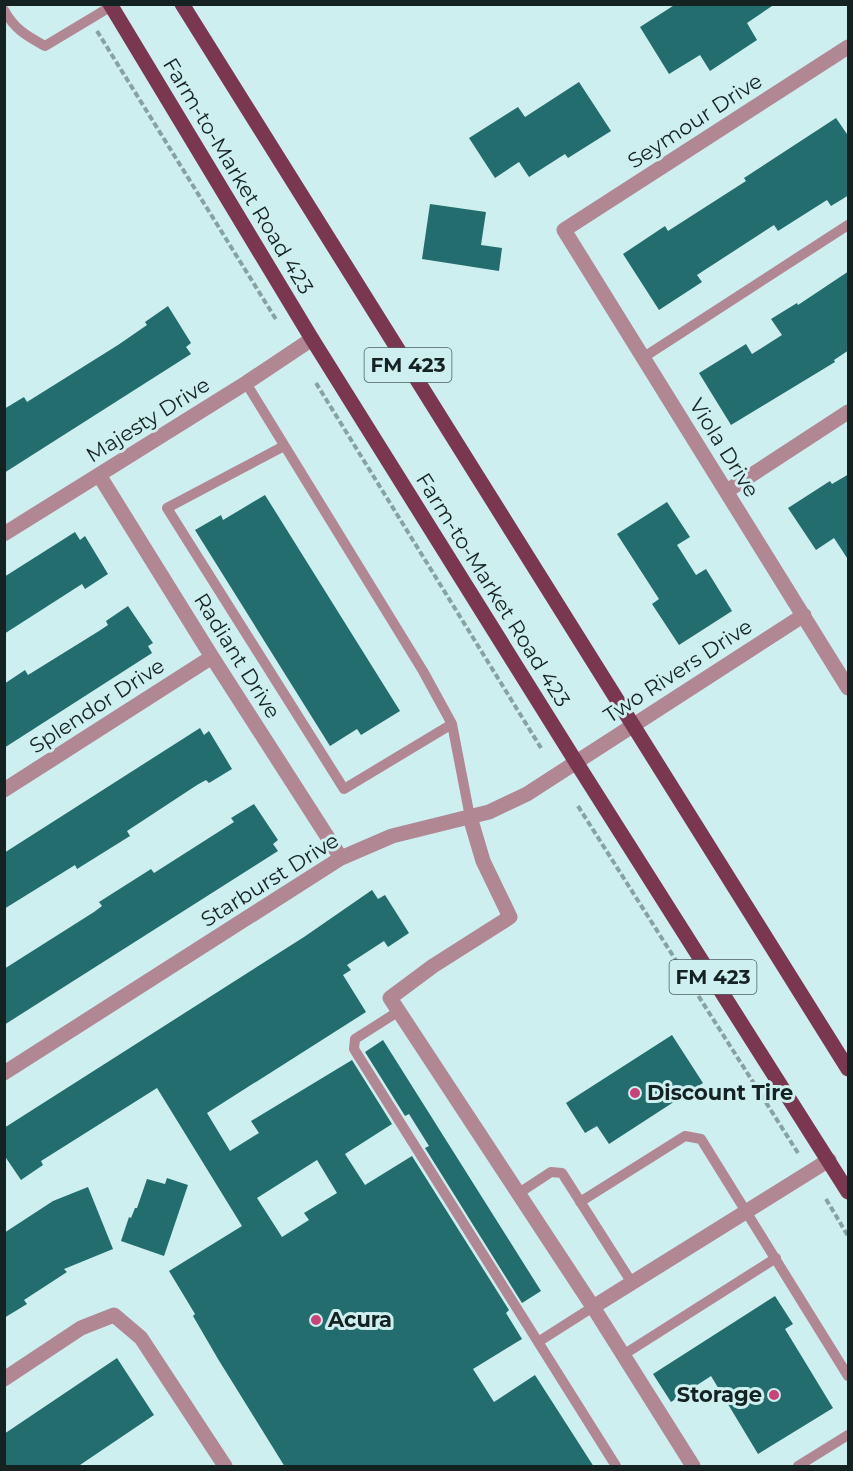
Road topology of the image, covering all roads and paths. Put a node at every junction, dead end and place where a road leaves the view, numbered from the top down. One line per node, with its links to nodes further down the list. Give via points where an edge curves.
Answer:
1 (182, 4): 22 (main road, Farm-to-Market Road 423 / FM 423)
2 (112, 5): 4 (lane); 9 (main road, Farm-to-Market Road 423 / FM 423)
3 (4, 10): 4 (lane, via 21,33 45,46)
4 (90, 20): 8 (path)
5 (849, 47): 7 (street, Seymour Drive)
6 (849, 225): 10 (lane)
7 (564, 230): 10 (street, Viola Drive)
8 (277, 321)
9 (312, 339): 12 (street, Majesty Drive); 24 (main road, Farm-to-Market Road 423 / FM 423)
10 (644, 357): 16 (street, Viola Drive)
11 (311, 375): 23 (path)
12 (246, 382): 14 (lane); 15 (street, Majesty Drive)
13 (849, 412): 16 (street)
14 (284, 446): 21 (lane, via 423,670); 21 (lane, via 167,508 344,789)
15 (99, 475): 17 (street, Majesty Drive); 19 (street, Radiant Drive)
16 (727, 492): 18 (street, Viola Drive)
17 (4, 534)
18 (804, 615): 20 (street, Viola Drive); 22 (street, Two Rivers Drive)
19 (212, 657): 25 (street, Splendor Drive); 28 (street, Radiant Drive)
20 (849, 688)
21 (452, 724): 27 (lane)
22 (633, 725): 24 (street, Two Rivers Drive); 30 (main road, Farm-to-Market Road 423 / FM 423)
23 (541, 748)
24 (576, 762): 27 (street, Starburst Drive, via 527,794); 33 (main road, Farm-to-Market Road 423 / FM 423)
25 (4, 790)
26 (578, 806): 32 (path)
27 (470, 817): 28 (street, Starburst Drive, via 392,836); 29 (street, via 483,861 510,917 390,998)
28 (341, 858): 31 (street, Starburst Drive)
29 (399, 1011): 35 (street); 43 (lane, via 356,1039 354,1049)
30 (849, 1069)
31 (4, 1072)
32 (798, 1153)
33 (829, 1160): 34 (main road, Farm-to-Market Road 423 / FM 423); 38 (street)
34 (849, 1192)
35 (519, 1193): 37 (lane, via 551,1172 562,1173); 42 (street)
36 (826, 1198): 39 (path)
37 (580, 1202): 38 (lane, via 685,1136 701,1138); 41 (lane)
38 (747, 1212): 40 (lane); 41 (street)
39 (849, 1236)
40 (776, 1258): 44 (lane); 45 (lane)
41 (632, 1283): 42 (street)
42 (593, 1306): 43 (lane); 44 (street)
43 (538, 1342): 49 (lane)
44 (623, 1355): 50 (street)
45 (849, 1376)
46 (4, 1379): 48 (street, via 81,1328 114,1315 141,1338)
47 (849, 1436): 51 (lane)
48 (225, 1467)
49 (616, 1467)
50 (693, 1467)
51 (798, 1467)

